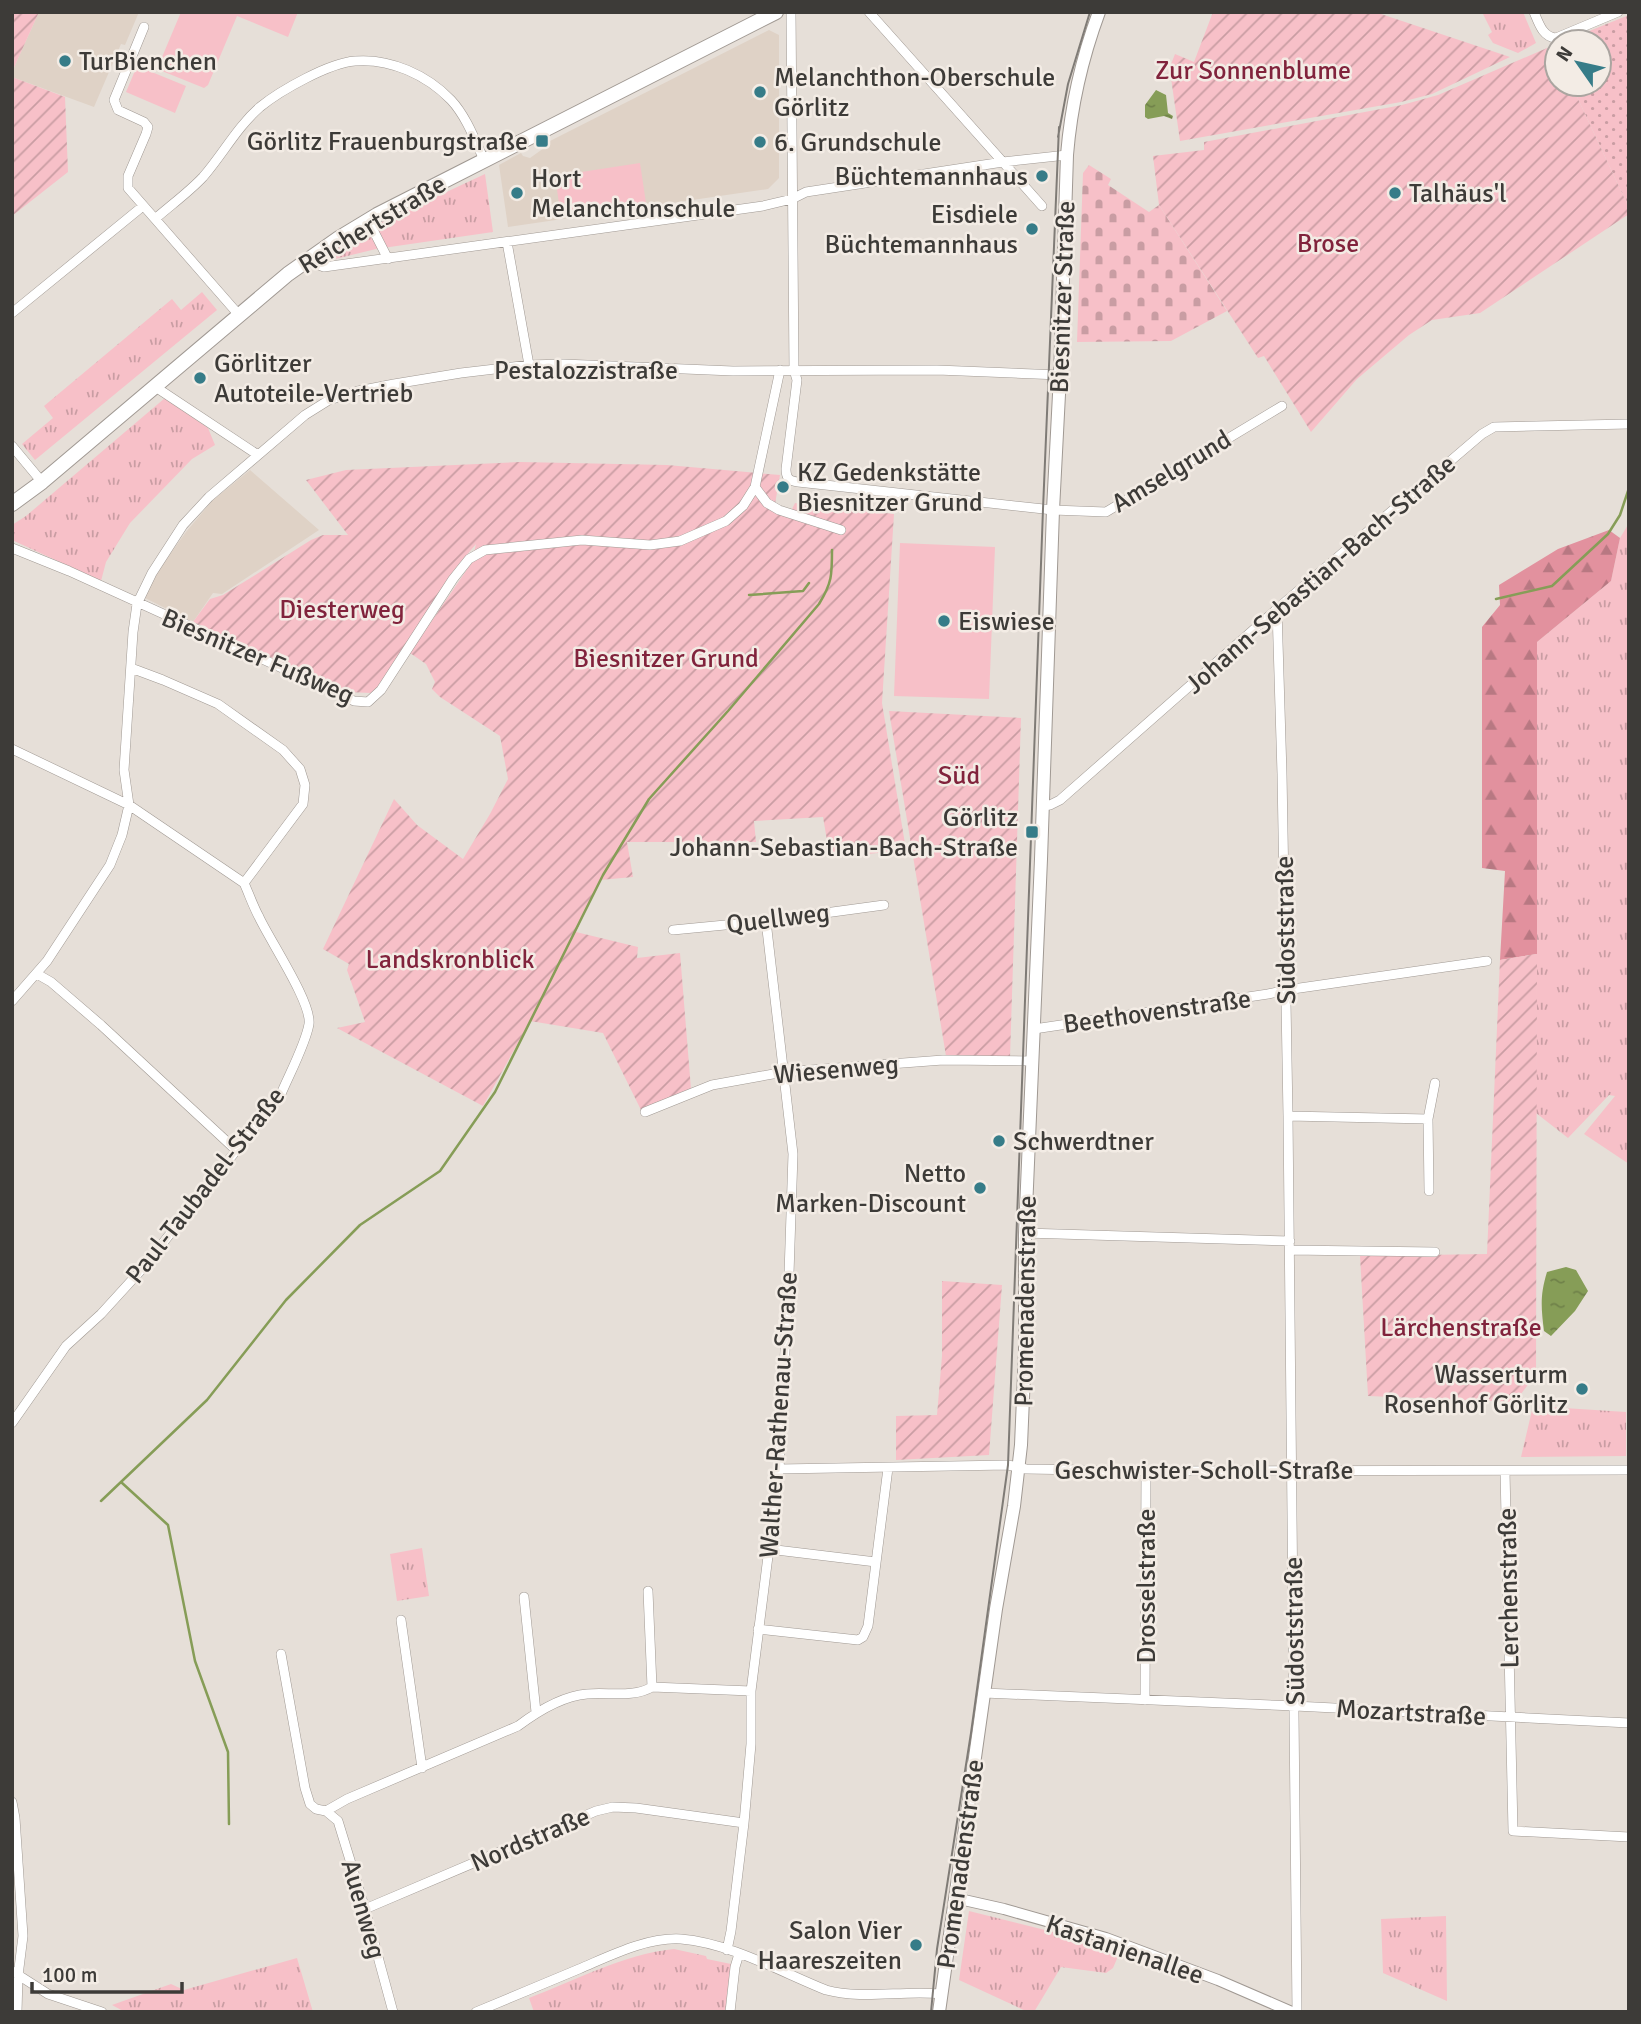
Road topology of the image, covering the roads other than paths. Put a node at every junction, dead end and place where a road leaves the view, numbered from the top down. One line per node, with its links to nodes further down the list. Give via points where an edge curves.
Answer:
1 (776, 12): 9 (main road, Reichertstraße)
2 (791, 12): 11 (street)
3 (869, 12): 10 (street)
4 (1099, 12): 8 (main road, Biesnitzer Straße, via 1082,67)
5 (1534, 12): 6 (street, via 1545,34 1556,38)
6 (1618, 12)
7 (144, 27): 12 (street, via 114,100 118,110 148,127 126,183)
8 (1067, 155): 10 (street); 24 (main road, Biesnitzer Straße)
9 (484, 160): 14 (street, via 451,100 419,75 380,62 354,61 298,82 260,107 203,177); 15 (main road, Reichertstraße)
10 (1003, 162): 11 (street, via 806,192); 13 (street)
11 (792, 199): 16 (street); 23 (street)
12 (143, 206): 14 (street); 19 (street)
13 (1042, 206)
14 (155, 219): 20 (street)
15 (368, 220): 17 (main road, Reichertstraße); 18 (street)
16 (508, 242): 18 (street); 21 (street)
17 (310, 259): 18 (street, via 324,267); 20 (main road, Reichertstraße)
18 (388, 259)
19 (12, 313)
20 (239, 315): 25 (main road, Reichertstraße)
21 (529, 365): 22 (street, Pestalozzistraße); 29 (street, Pestalozzistraße, via 358,391 305,415)
22 (780, 370): 23 (street, Pestalozzistraße); 31 (street)
23 (794, 370): 24 (street, Pestalozzistraße); 33 (street, Amselgrund, via 789,480)
24 (1060, 375): 33 (main road, Biesnitzer Straße)
25 (154, 386): 29 (street); 30 (main road, Reichertstraße)
26 (1282, 406): 33 (street, Amselgrund, via 1106,512)
27 (1629, 425): 38 (street, Johann-Sebastian-Bach-Straße, via 1494,427)
28 (12, 446): 30 (street)
29 (258, 455): 37 (street, Pestalozzistraße, via 183,525)
30 (42, 482): 32 (main road, Reichertstraße)
31 (755, 487): 34 (street, via 779,510); 37 (street, Biesnitzer Fußweg, via 726,521 681,541 650,545 582,540 485,550 469,559 453,579 381,690 368,702 360,703)
32 (12, 504)
33 (1053, 510): 36 (main road, Biesnitzer Straße)
34 (841, 530)
35 (12, 548): 37 (street, Biesnitzer Fußweg)
36 (1051, 585): 42 (main road, Promenadenstraße)
37 (137, 604): 39 (street, Pestalozzistraße)
38 (1278, 609): 42 (street, Johann-Sebastian-Bach-Straße, via 1060,800); 51 (street, Südoststraße)
39 (131, 668): 41 (street, Pestalozzistraße, via 124,769); 43 (street, via 218,705 283,750 300,769 303,804)
40 (12, 748): 41 (street)
41 (129, 805): 43 (street); 48 (street, via 110,864)
42 (1043, 806): 53 (main road, Promenadenstraße)
43 (244, 883): 60 (street, Paul-Taubadel-Straße, via 303,1000 309,1024 281,1094)
44 (884, 905): 45 (street, Quellweg)
45 (766, 921): 46 (street, Quellweg); 55 (street, Walther-Rathenau-Straße)
46 (673, 930)
47 (1487, 961): 51 (street, Beethovenstraße)
48 (37, 974): 50 (street); 60 (street, via 101,1025)
49 (12, 982): 50 (street)
50 (22, 989): 52 (street)
51 (1286, 990): 53 (street, Beethovenstraße); 58 (street, Südoststraße)
52 (12, 1001)
53 (1034, 1029): 54 (main road, Promenadenstraße)
54 (1033, 1061): 55 (street, Wiesenweg, via 943,1060); 62 (main road, Promenadenstraße)
55 (784, 1072): 57 (street, Wiesenweg, via 712,1085); 68 (street, Walther-Rathenau-Straße, via 793,1154)
56 (1435, 1083): 59 (street)
57 (645, 1112)
58 (1289, 1116): 59 (street); 63 (street, Südoststraße)
59 (1428, 1119): 61 (street)
60 (236, 1150): 65 (street, Paul-Taubadel-Straße, via 143,1268 66,1346)
61 (1429, 1191)
62 (1025, 1233): 63 (street); 67 (main road, Promenadenstraße)
63 (1290, 1245): 64 (street); 69 (street, Südoststraße)
64 (1435, 1252)
65 (12, 1423)
66 (888, 1468): 67 (street, Geschwister-Scholl-Straße); 68 (street, Geschwister-Scholl-Straße); 74 (street)
67 (1019, 1468): 71 (street, Geschwister-Scholl-Straße); 82 (main road, Promenadenstraße)
68 (779, 1469): 73 (street, Walther-Rathenau-Straße)
69 (1292, 1470): 71 (street, Geschwister-Scholl-Straße); 72 (street, Geschwister-Scholl-Straße); 84 (street, Südoststraße)
70 (1629, 1470): 72 (street, Geschwister-Scholl-Straße)
71 (1146, 1471): 83 (street, Drosselstraße)
72 (1505, 1471): 86 (street, Lerchenstraße)
73 (768, 1549): 74 (street); 78 (street, Walther-Rathenau-Straße)
74 (876, 1562): 78 (street, via 868,1626 858,1640)
75 (648, 1591): 80 (street)
76 (524, 1597): 85 (street)
77 (401, 1620): 88 (street)
78 (758, 1629): 81 (street, Walther-Rathenau-Straße)
79 (281, 1654): 90 (street, Auenweg, via 305,1788 310,1804)
80 (652, 1687): 81 (street); 85 (street, via 640,1694 580,1695)
81 (751, 1691): 91 (street, Walther-Rathenau-Straße)
82 (984, 1693): 83 (street, Mozartstraße); 93 (main road, Promenadenstraße)
83 (1146, 1700): 84 (street, Mozartstraße)
84 (1295, 1706): 86 (street, Mozartstraße); 105 (street, Südoststraße)
85 (536, 1712): 88 (street, via 518,1726)
86 (1510, 1718): 87 (street, Mozartstraße); 92 (street, Lerchenstraße, via 1513,1831)
87 (1629, 1723)
88 (422, 1768): 90 (street)
89 (12, 1802): 97 (street, via 23,1936)
90 (326, 1811): 94 (street, Auenweg, via 338,1821)
91 (744, 1823): 94 (street, Nordstraße, via 612,1807); 95 (street, Walther-Rathenau-Straße)
92 (1629, 1837)
93 (955, 1898): 98 (main road, Promenadenstraße); 105 (street, Kastanienallee, via 1106,1938)
94 (365, 1909): 101 (street, Auenweg)
95 (727, 1950): 96 (street); 102 (street, via 692,1940 664,1940 618,1953)
96 (739, 1954): 98 (street, via 839,1994); 103 (street)
97 (15, 1974): 99 (street); 100 (street, via 48,1994)
98 (941, 1994): 104 (main road, Promenadenstraße)
99 (17, 2012)
100 (102, 2012)
101 (393, 2012)
102 (476, 2012)
103 (730, 2012)
104 (939, 2012)
105 (1294, 2012)

